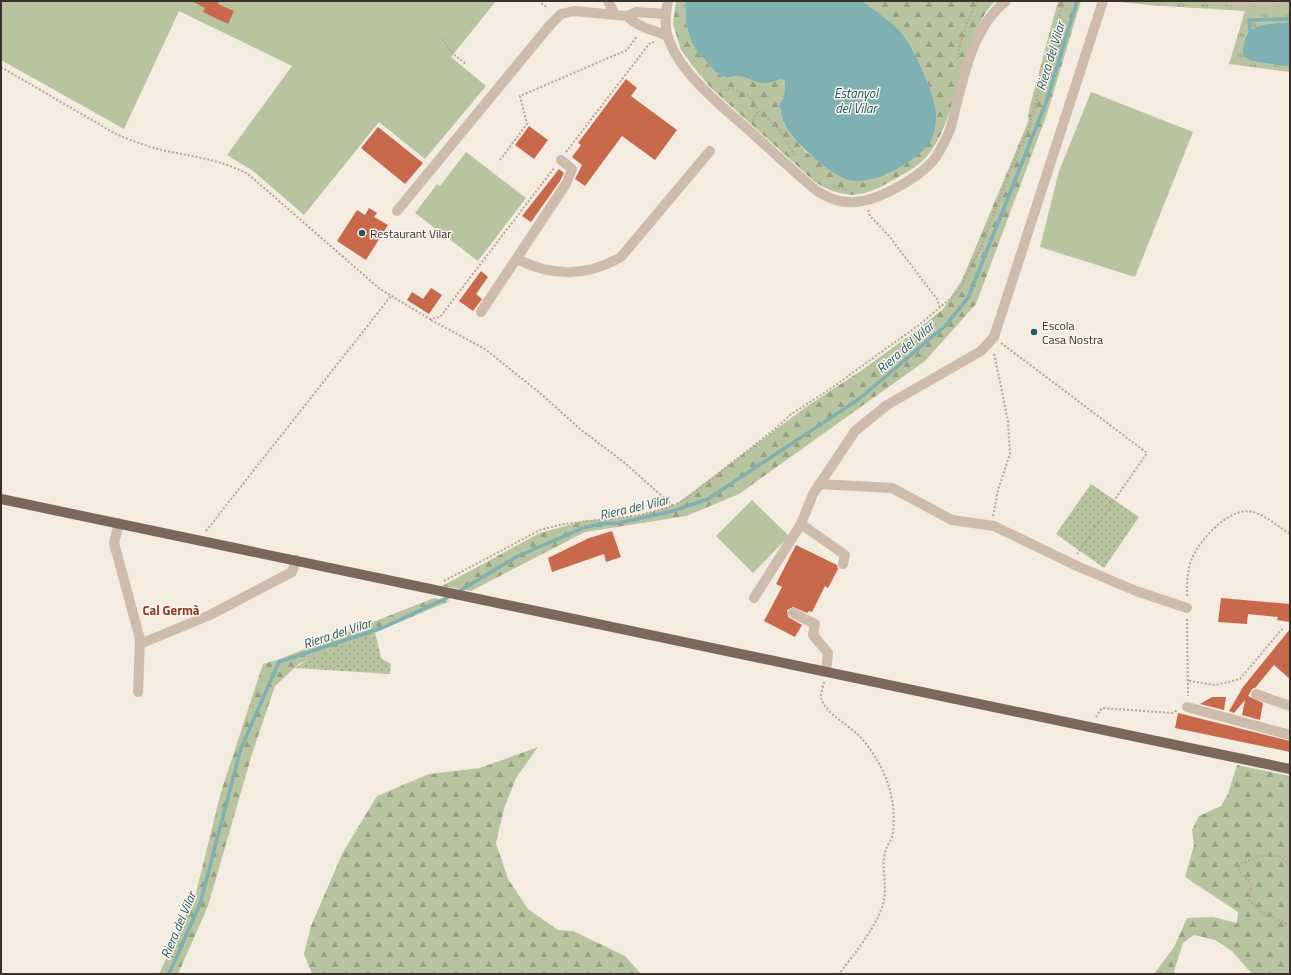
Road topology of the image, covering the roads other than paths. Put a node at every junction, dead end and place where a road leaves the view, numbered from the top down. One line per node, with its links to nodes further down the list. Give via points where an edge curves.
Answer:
1 (608, 1): 8 (street)
2 (668, 1): 7 (street)
3 (1006, 1): 10 (street, via 991,14 976,43 945,143 932,161 918,174 882,195 866,201 833,200 806,182 712,97 677,56)
4 (1103, 1): 16 (street, via 994,338 981,351 887,405 855,431)
5 (1230, 1): 6 (street)
6 (1282, 1)
7 (666, 14): 9 (street, via 636,12); 10 (street)
8 (615, 15): 9 (street); 13 (street, via 574,11 561,14)
9 (627, 16): 10 (street, via 639,27)
10 (668, 36)
11 (710, 151): 14 (street, via 621,257 609,264 578,272 553,272 534,268)
12 (561, 160): 14 (street, via 572,169 566,184)
13 (397, 212)
14 (517, 259): 15 (street)
15 (481, 312)
16 (819, 484): 19 (street); 23 (street, via 892,488 952,520 991,525 1136,592)
17 (1, 499): 18 (main road)
18 (119, 523): 20 (main road); 25 (street, via 114,543)
19 (801, 524): 21 (street, via 845,555); 22 (street)
20 (296, 560): 25 (street, via 292,572 210,614); 26 (main road)
21 (843, 564)
22 (754, 598)
23 (1187, 608)
24 (793, 613): 26 (street, via 815,624 813,635 828,653)
25 (140, 644): 27 (street)
26 (826, 671): 32 (main road)
27 (138, 692)
28 (1256, 694): 29 (street)
29 (1290, 706)
30 (1187, 707): 31 (street, via 1248,725)
31 (1289, 731)
32 (1290, 769)

